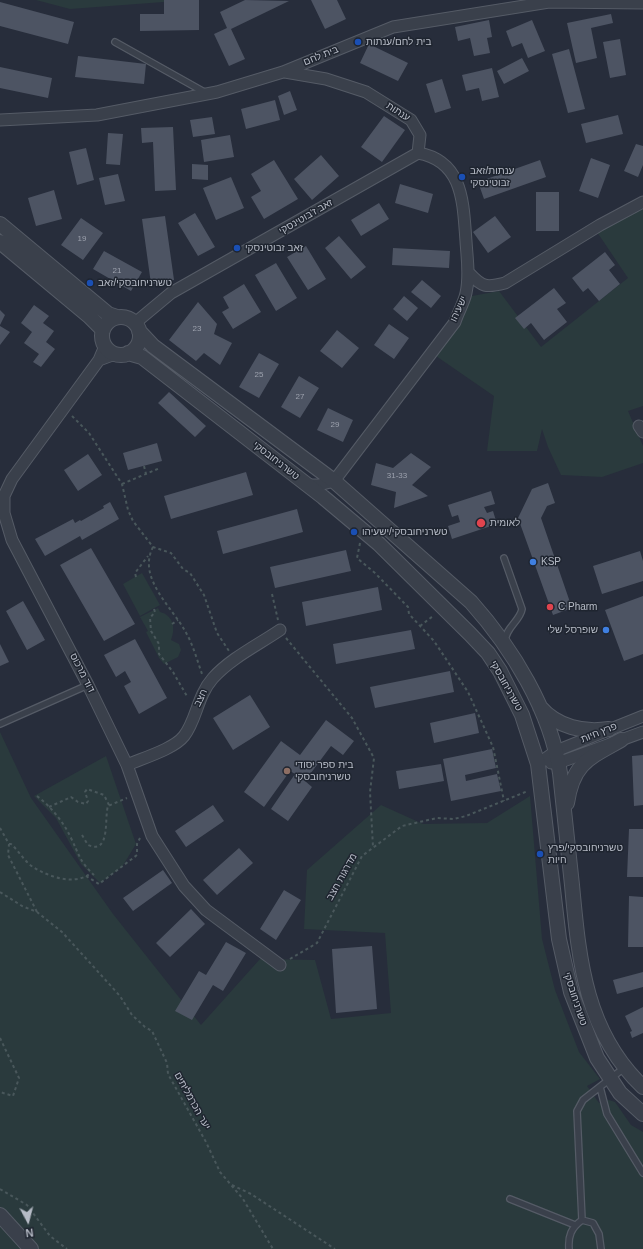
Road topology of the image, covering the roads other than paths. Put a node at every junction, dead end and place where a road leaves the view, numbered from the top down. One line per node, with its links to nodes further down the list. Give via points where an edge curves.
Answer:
1 (643, 3): 3 (street, בית לחם, via 549,2 393,27)
2 (115, 42): 4 (lane)
3 (283, 72): 4 (street, בית לחם); 6 (street, ענתות, via 326,79 366,92 411,120 420,135)
4 (208, 94): 5 (street, בית לחם, via 97,115)
5 (0, 120)
6 (418, 153): 10 (street, via 432,156 449,169 462,193); 12 (street, זאב ז'בוטינסקי, via 171,293)
7 (643, 202): 10 (street, via 600,225 504,284 485,286 479,284)
8 (0, 224): 11 (street, via 108,314)
9 (0, 242): 13 (street, via 89,316)
10 (468, 273): 15 (street, ישעיהו, via 466,294 455,322 441,337)
11 (117, 317): 12 (street, via 130,319); 13 (street, via 108,322)
12 (137, 327): 14 (street, via 139,342 133,351); 15 (street, טשרניחובסקי, via 153,346)
13 (102, 330): 14 (street, via 102,341)
14 (116, 351): 16 (street, טשרניחובסקי, via 142,357); 20 (street, דוד מרכוס, via 99,360 12,479 4,496 4,513 12,540)
15 (334, 481): 16 (street, via 318,486); 19 (street, טשרניחובסקי, via 471,602)
16 (307, 485): 28 (street, טשרניחובסקי, via 363,531 488,653 522,715)
17 (504, 558): 19 (lane, via 522,608 520,615 506,632)
18 (280, 630): 29 (street, חצב, via 214,677 206,687 181,739)
19 (505, 643): 21 (street, טשרניחובסקי)
20 (88, 685): 23 (lane); 29 (street, דוד מרכוס)
21 (538, 705): 24 (street, via 550,716 571,727); 27 (street, טשרניחובסקי)
22 (643, 716): 24 (street, פרץ חיות)
23 (0, 724)
24 (609, 729): 27 (street, פרץ חיות)
25 (643, 732): 26 (street, פרץ חיות)
26 (621, 740): 27 (street, פרץ חיות); 30 (street, via 578,769 571,783)
27 (557, 757): 28 (street); 30 (street, טשרניחובסקי)
28 (538, 764): 33 (street, טשרניחובסקי, via 564,966)
29 (127, 765): 31 (street, דוד מרכוס, via 151,833 184,886 206,910)
30 (565, 817): 32 (street, טשרניחובסקי, via 583,975 600,1025)
31 (280, 965)
32 (625, 1068): 33 (lane); 34 (street, טשרניחובסקי)
33 (605, 1083): 35 (street, טשרניחובסקי); 36 (lane, via 607,1114); 39 (lane, via 583,1100 578,1111)
34 (643, 1087)
35 (643, 1114)
36 (643, 1173)
37 (510, 1200): 40 (lane)
38 (0, 1215): 41 (street)
39 (582, 1220): 40 (lane); 43 (lane, via 593,1223 599,1234)
40 (575, 1225): 42 (lane, via 568,1237)
41 (31, 1249)
42 (569, 1249)
43 (601, 1249)

